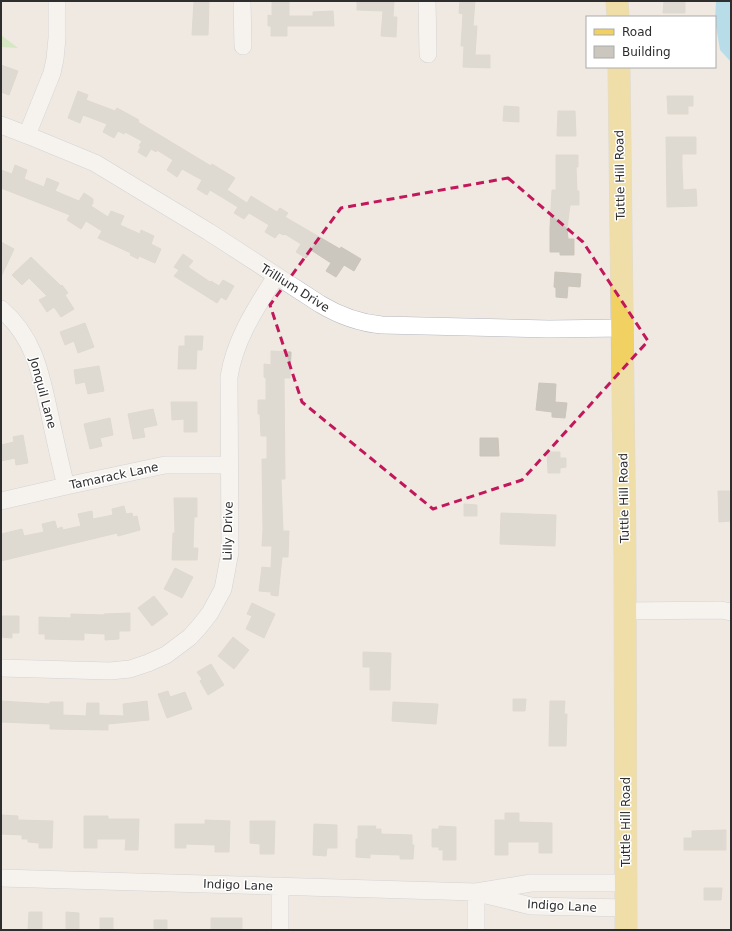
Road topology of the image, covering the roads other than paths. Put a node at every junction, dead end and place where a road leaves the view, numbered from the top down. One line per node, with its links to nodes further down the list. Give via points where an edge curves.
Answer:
1 (57, 1): 10 (street, via 57,38 52,73)
2 (242, 1): 6 (street)
3 (427, 1): 7 (street)
4 (618, 1): 5 (main road)
5 (618, 16)
6 (242, 46)
7 (428, 54)
8 (619, 68): 13 (main road, Tuttle Hill Road)
9 (1, 125): 10 (street, Trillium Drive)
10 (28, 134): 11 (street, Trillium Drive, via 95,163)
11 (276, 276): 13 (street, Trillium Drive, via 334,312 366,323 549,329); 14 (street, Lilly Drive, via 238,343 231,364)
12 (1, 309): 15 (street, Jonquil Lane, via 22,332 40,371)
13 (623, 328): 17 (main road, Tuttle Hill Road)
14 (229, 466): 15 (street, Tamarack Lane, via 165,465); 19 (street, Lilly Drive, via 230,552 226,576 223,589 210,613 190,637 158,660 120,671)
15 (66, 486): 16 (street, Tamarack Lane)
16 (1, 501)
17 (625, 610): 18 (street); 21 (main road, Tuttle Hill Road)
18 (731, 612)
19 (1, 668)
20 (1, 878): 22 (street, Indigo Lane)
21 (626, 883): 23 (street, Indigo Lane, via 531,883); 24 (main road, Tuttle Hill Road)
22 (280, 886): 23 (street, Indigo Lane); 25 (street)
23 (476, 892): 24 (street, Indigo Lane, via 531,906); 26 (street)
24 (626, 908): 27 (main road, Tuttle Hill Road)
25 (280, 930)
26 (476, 930)
27 (626, 930)

